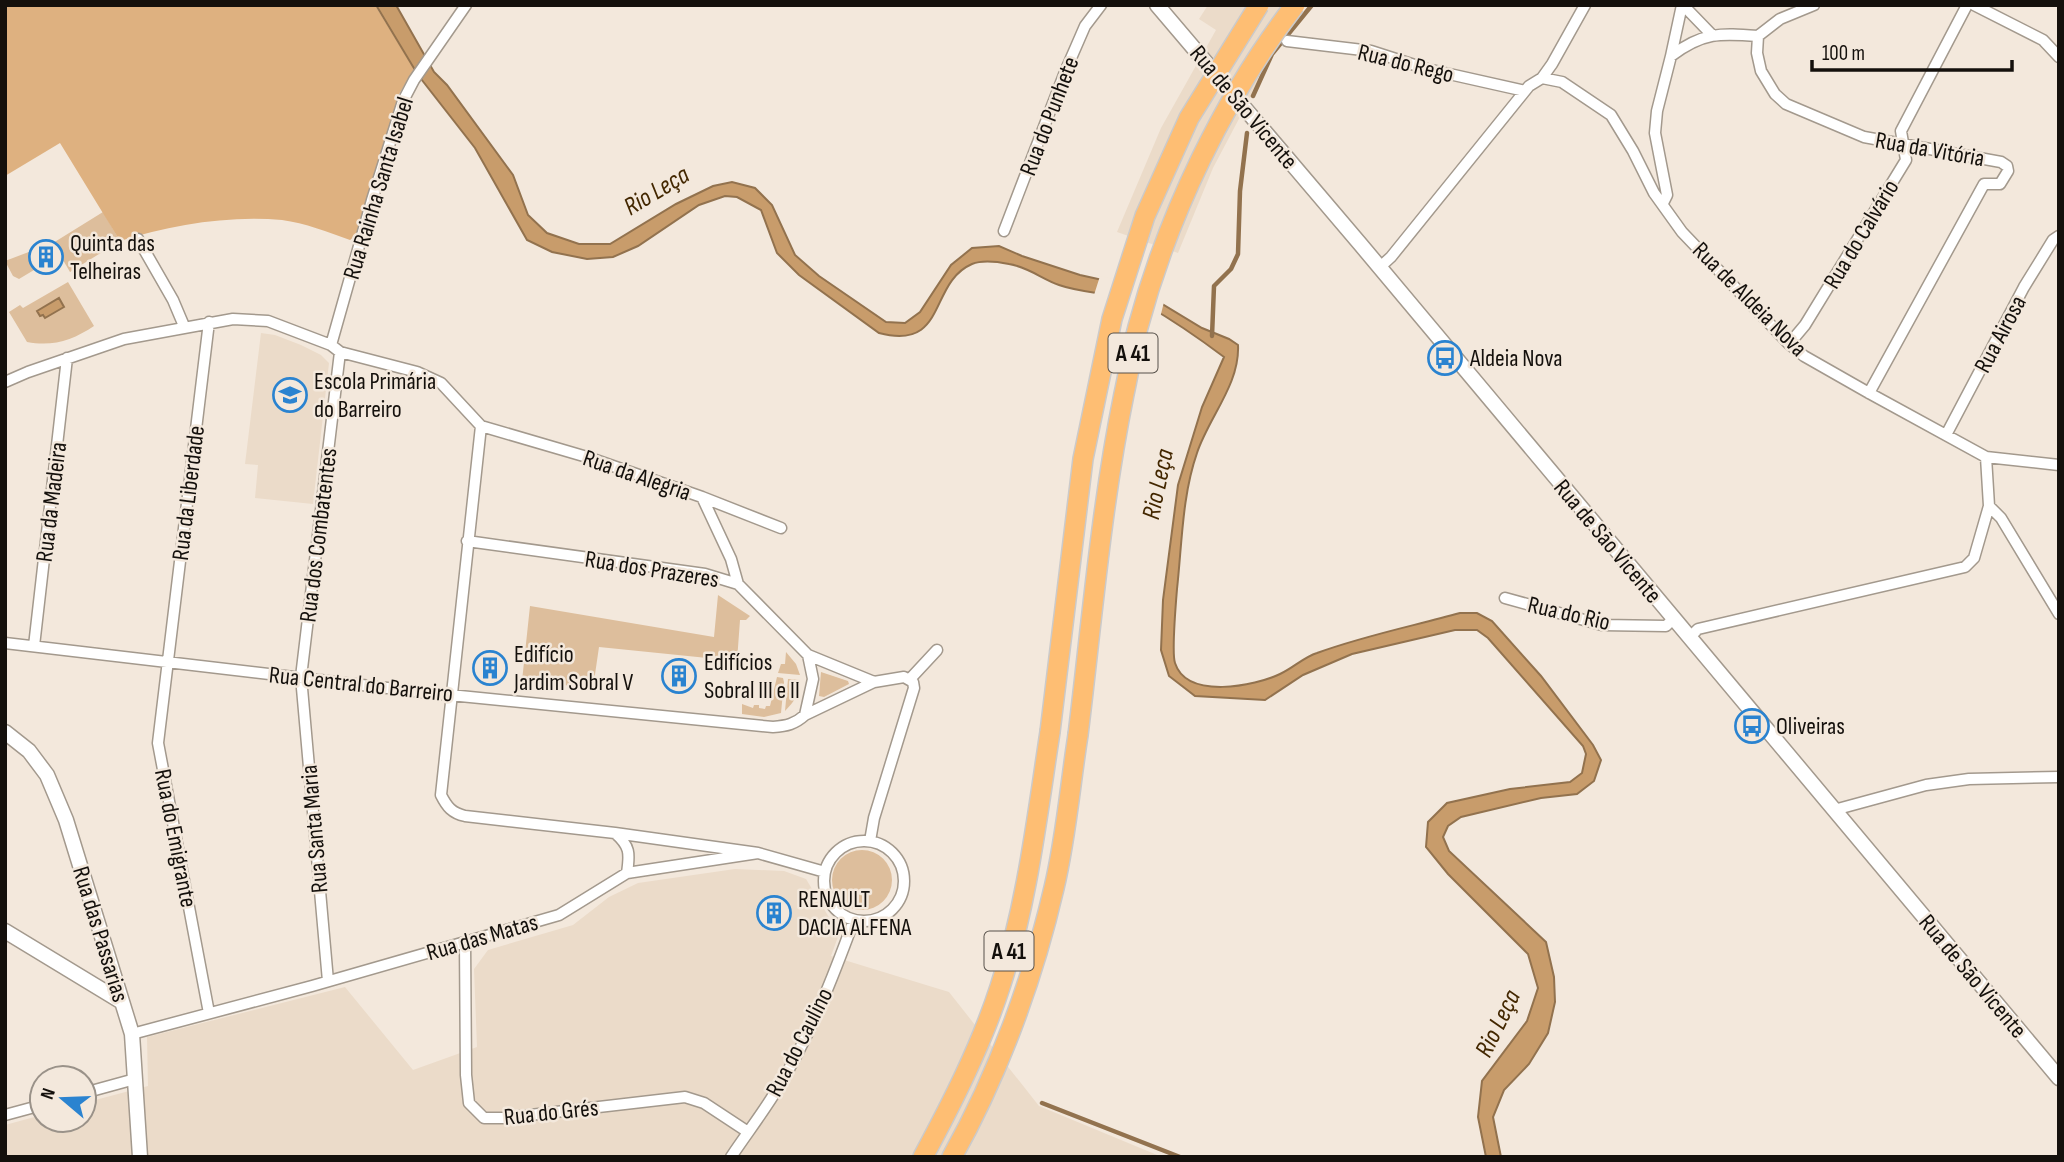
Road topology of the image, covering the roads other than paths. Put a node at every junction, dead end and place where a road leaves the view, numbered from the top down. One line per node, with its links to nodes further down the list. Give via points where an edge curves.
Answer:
1 (466, 5): 27 (street, Rua Rainha Santa Isabel, via 402,101)
2 (1101, 5): 20 (street, Rua do Punhete, via 1085,26 1065,72)
3 (1157, 5): 23 (main road, Rua de São Vicente)
4 (1259, 5): 77 (highway, A 41, bridge, via 1189,118 1145,215 1112,319 1083,459 1027,880 1000,988 954,1099)
5 (1295, 5): 78 (highway, A 41, bridge, via 1273,33 1213,134 1171,229 1138,327 1110,463 1078,735 1054,886 1024,993 976,1114)
6 (1585, 5): 16 (street)
7 (1682, 5): 11 (street); 14 (street)
8 (1814, 5): 12 (street, via 1780,19)
9 (1967, 5): 18 (street, Rua do Calvário, via 1901,131)
10 (1974, 5): 15 (street, via 2043,40)
11 (1712, 35): 12 (street); 14 (street)
12 (1758, 36): 18 (street, Rua da Vitória, via 1761,71 1786,104 1864,137)
13 (1287, 41): 17 (street, Rua do Rego, via 1361,49)
14 (1671, 56): 19 (street, via 1655,133 1667,195)
15 (2059, 57)
16 (1542, 78): 17 (street); 19 (street, Rua de Aldeia Nova, via 1562,82 1611,116)
17 (1525, 91): 23 (street)
18 (1903, 145): 26 (street, Rua do Calvário, via 1906,160); 30 (street, Rua da Vitória, via 2001,162 2008,171 2000,184 1984,184)
19 (1663, 203): 26 (street, Rua de Aldeia Nova, via 1682,232)
20 (1004, 231)
21 (2059, 236): 32 (street, Rua Airosa, via 2024,287)
22 (138, 239): 25 (street)
23 (1380, 267): 42 (main road, Rua de São Vicente)
24 (209, 322): 25 (street); 27 (street, via 260,319); 48 (street, Rua da Liberdade)
25 (184, 326): 28 (street)
26 (1789, 344): 30 (street, Rua de Aldeia Nova)
27 (336, 348): 31 (street, via 441,383); 49 (street, Rua dos Combatentes)
28 (67, 358): 29 (street); 45 (street, Rua da Madeira)
29 (5, 383)
30 (1869, 393): 32 (street, Rua de Aldeia Nova)
31 (481, 426): 35 (street, Rua da Alegria); 38 (street)
32 (1946, 435): 33 (street, Rua de Aldeia Nova)
33 (1986, 457): 34 (street); 36 (street)
34 (2059, 465)
35 (702, 497): 37 (street); 39 (street, Rua da Alegria)
36 (1989, 506): 41 (street, via 2001,518); 43 (street, via 1974,558 1965,567 1698,629)
37 (781, 527)
38 (467, 541): 39 (street, Rua dos Prazeres, via 705,574); 52 (street)
39 (738, 584): 47 (street, Rua dos Prazeres)
40 (1505, 598): 42 (street, Rua do Rio, via 1602,625 1666,626)
41 (2059, 614)
42 (1673, 619): 43 (main road, Rua de São Vicente)
43 (1689, 638): 56 (main road, Rua de São Vicente)
44 (5, 643): 45 (street, Rua Central do Barreiro)
45 (34, 646): 48 (street, Rua Central do Barreiro)
46 (937, 650): 50 (street)
47 (808, 655): 51 (street, Rua dos Prazeres); 53 (street, via 813,679)
48 (166, 663): 49 (street, Rua Central do Barreiro); 67 (street, Rua do Emigrante, via 158,743)
49 (300, 677): 52 (street, Rua Central do Barreiro); 65 (street, Rua Santa Maria)
50 (909, 679): 51 (street); 58 (street, via 914,688)
51 (874, 682): 53 (street, Rua Central do Barreiro)
52 (450, 695): 53 (street, Rua Central do Barreiro, via 736,725 788,726); 57 (street, via 441,795 447,808 465,816)
53 (805, 715)
54 (5, 732): 66 (main road, Rua das Passarias, via 29,751 60,801)
55 (2059, 777): 56 (street, via 1926,785)
56 (1833, 810): 69 (main road, Rua de São Vicente)
57 (615, 832): 59 (street); 61 (street, via 630,851)
58 (870, 841): 60 (street, via 844,846); 62 (street, via 892,852 904,885 890,912 867,921)
59 (758, 853): 60 (street, Rua das Matas); 61 (street, Rua das Matas)
60 (825, 872): 62 (street, via 824,884 833,907)
61 (627, 873): 64 (street, Rua das Matas, via 559,915)
62 (854, 920): 74 (street, Rua do Caulino, via 810,1029)
63 (5, 931): 66 (main road)
64 (465, 942): 65 (street, Rua das Matas); 74 (street, Rua do Grés, via 469,1103 484,1118 685,1097 704,1103)
65 (328, 981): 67 (street, Rua das Matas)
66 (122, 1002): 68 (main road, Rua das Passarias)
67 (209, 1013): 68 (street, Rua das Matas)
68 (132, 1034): 70 (main road, Rua das Passarias)
69 (2059, 1078)
70 (135, 1079): 71 (street); 75 (main road, Rua das Passarias)
71 (98, 1089)
72 (28, 1109): 73 (street)
73 (5, 1115)
74 (748, 1132): 76 (street, Rua do Caulino)
75 (140, 1157)
76 (731, 1157)
77 (923, 1157)
78 (952, 1157)

